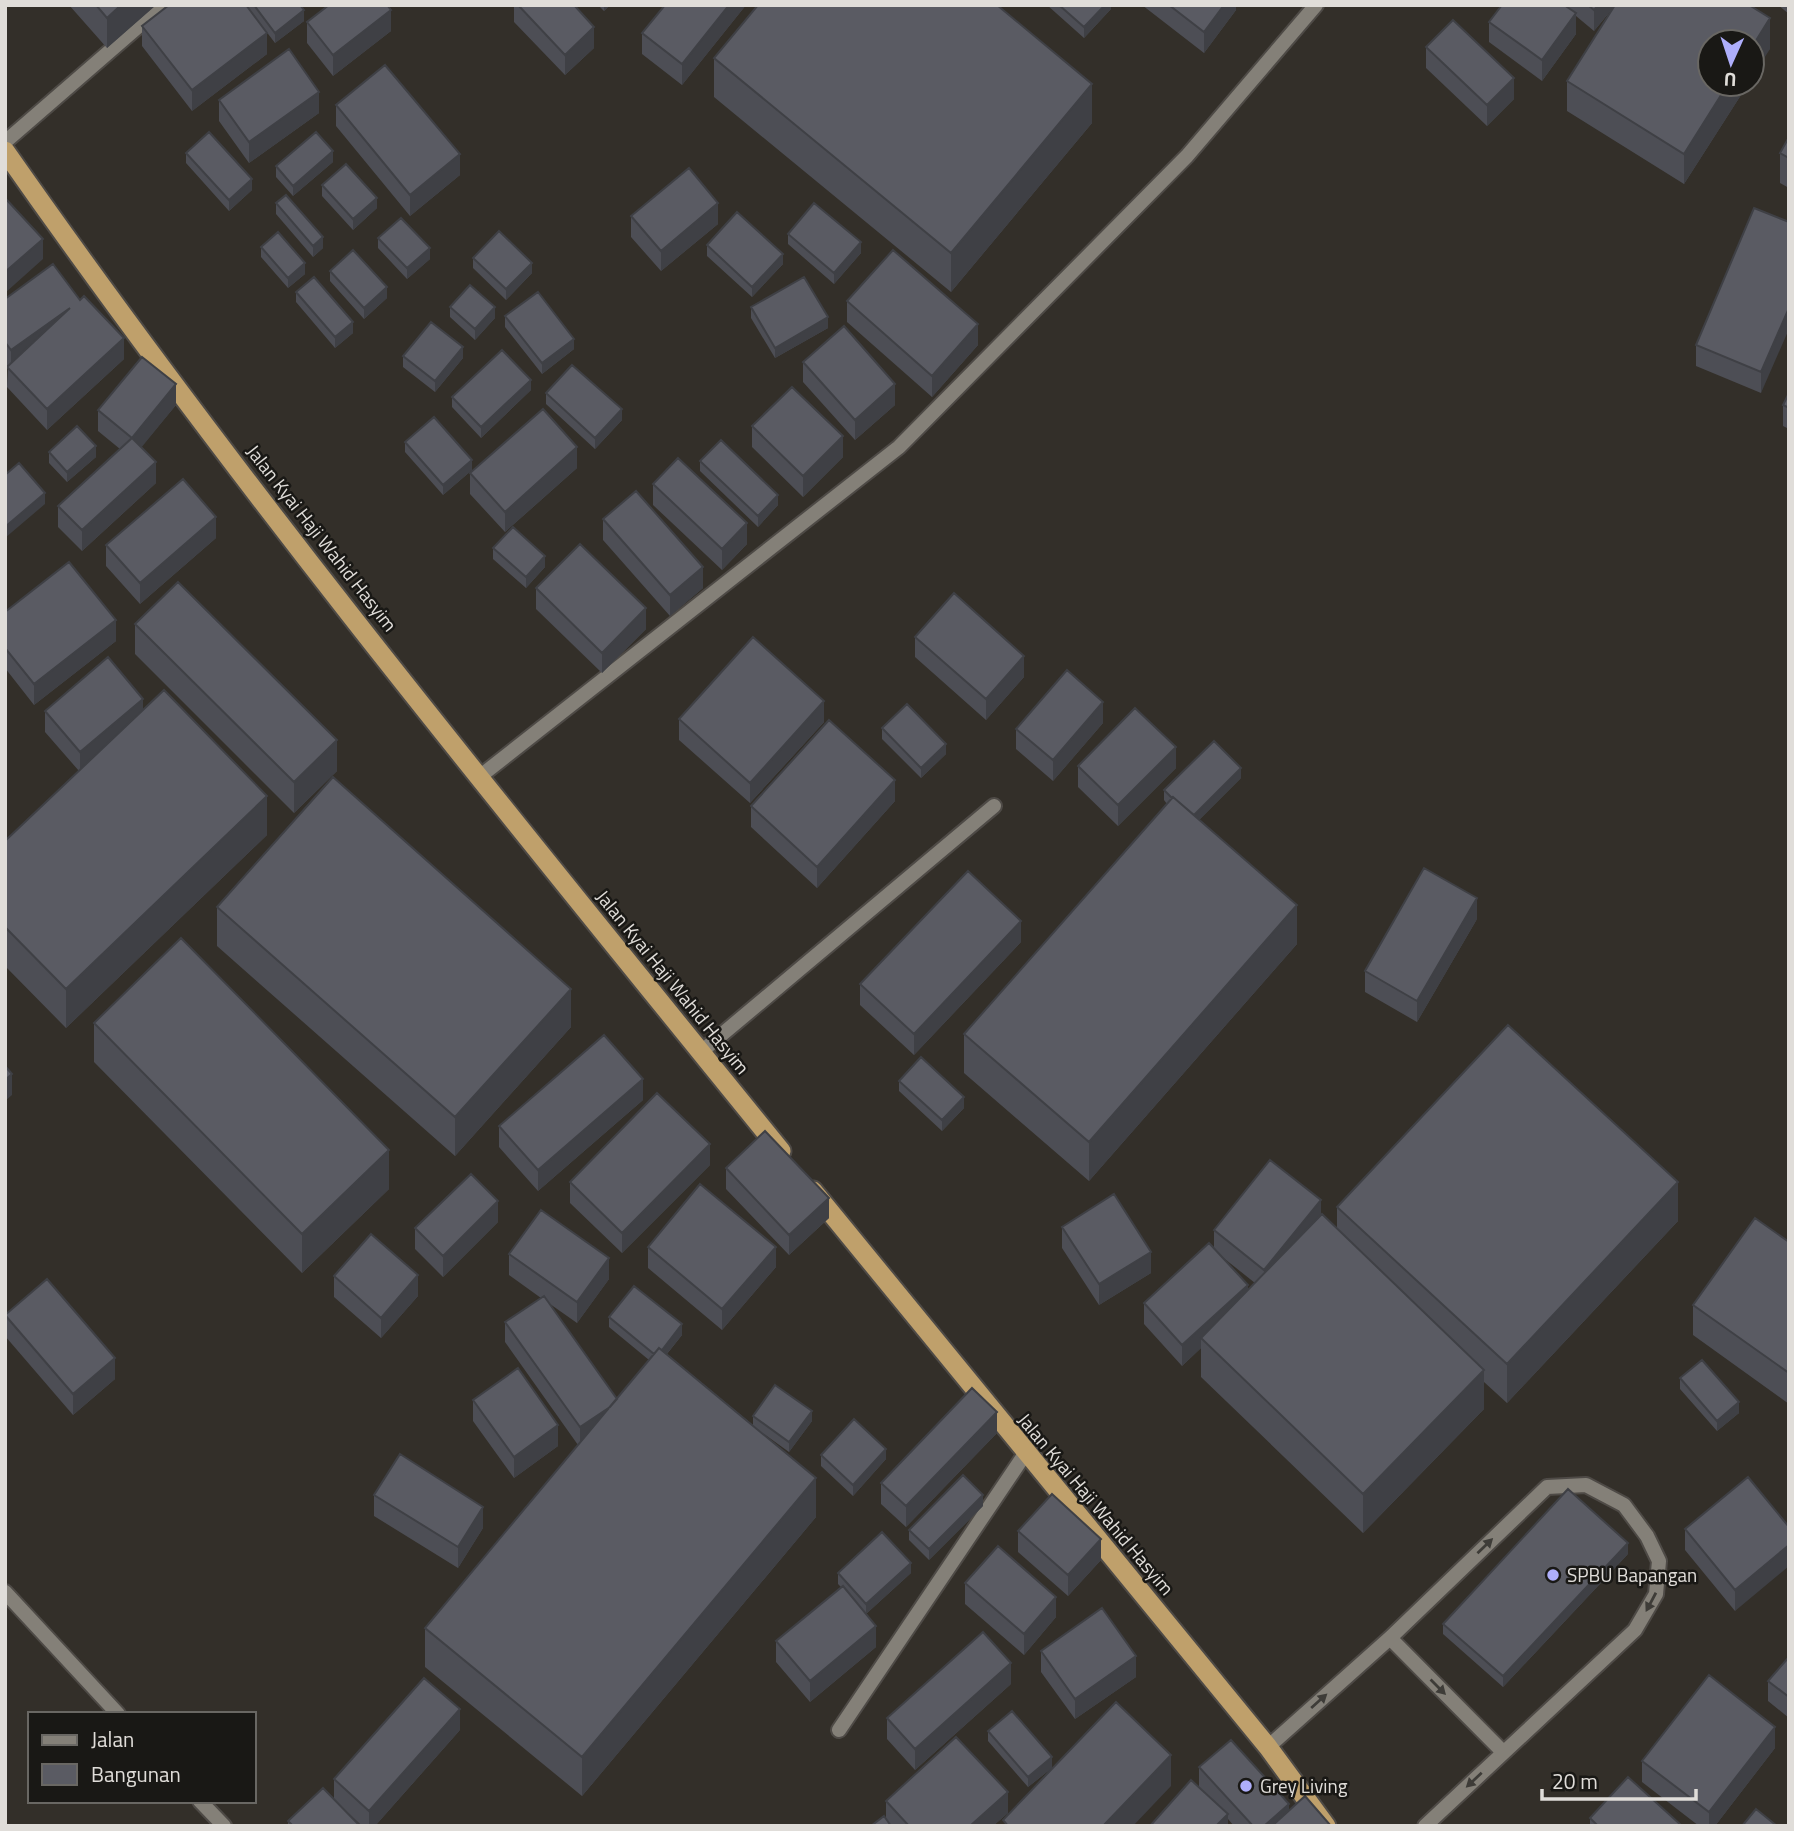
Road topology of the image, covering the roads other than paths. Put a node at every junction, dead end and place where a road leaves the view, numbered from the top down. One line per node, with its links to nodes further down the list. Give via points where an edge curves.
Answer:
1 (163, 5): 3 (street)
2 (1316, 5): 5 (street, via 1187,156 899,447)
3 (5, 142)
4 (5, 151): 5 (highway, Jalan Kyai Haji Wahid Hasyim, via 96,281)
5 (478, 778): 7 (highway, Jalan Kyai Haji Wahid Hasyim)
6 (995, 806): 7 (street)
7 (701, 1052): 8 (highway, Jalan Kyai Haji Wahid Hasyim)
8 (1025, 1454): 12 (street); 13 (highway, Jalan Kyai Haji Wahid Hasyim)
9 (5, 1592): 11 (street)
10 (1390, 1638): 13 (street, one-way to 10); 14 (street, one-way to 14); 14 (street, one-way to 14, via 1547,1487 1586,1485 1624,1506 1659,1561 1656,1594 1635,1630)
11 (116, 1712)
12 (839, 1730)
13 (1268, 1746): 17 (highway, Jalan Kyai Haji Wahid Hasyim)
14 (1503, 1752): 18 (street, one-way to 18)
15 (202, 1803): 16 (street)
16 (224, 1826)
17 (1326, 1826)
18 (1425, 1826)

